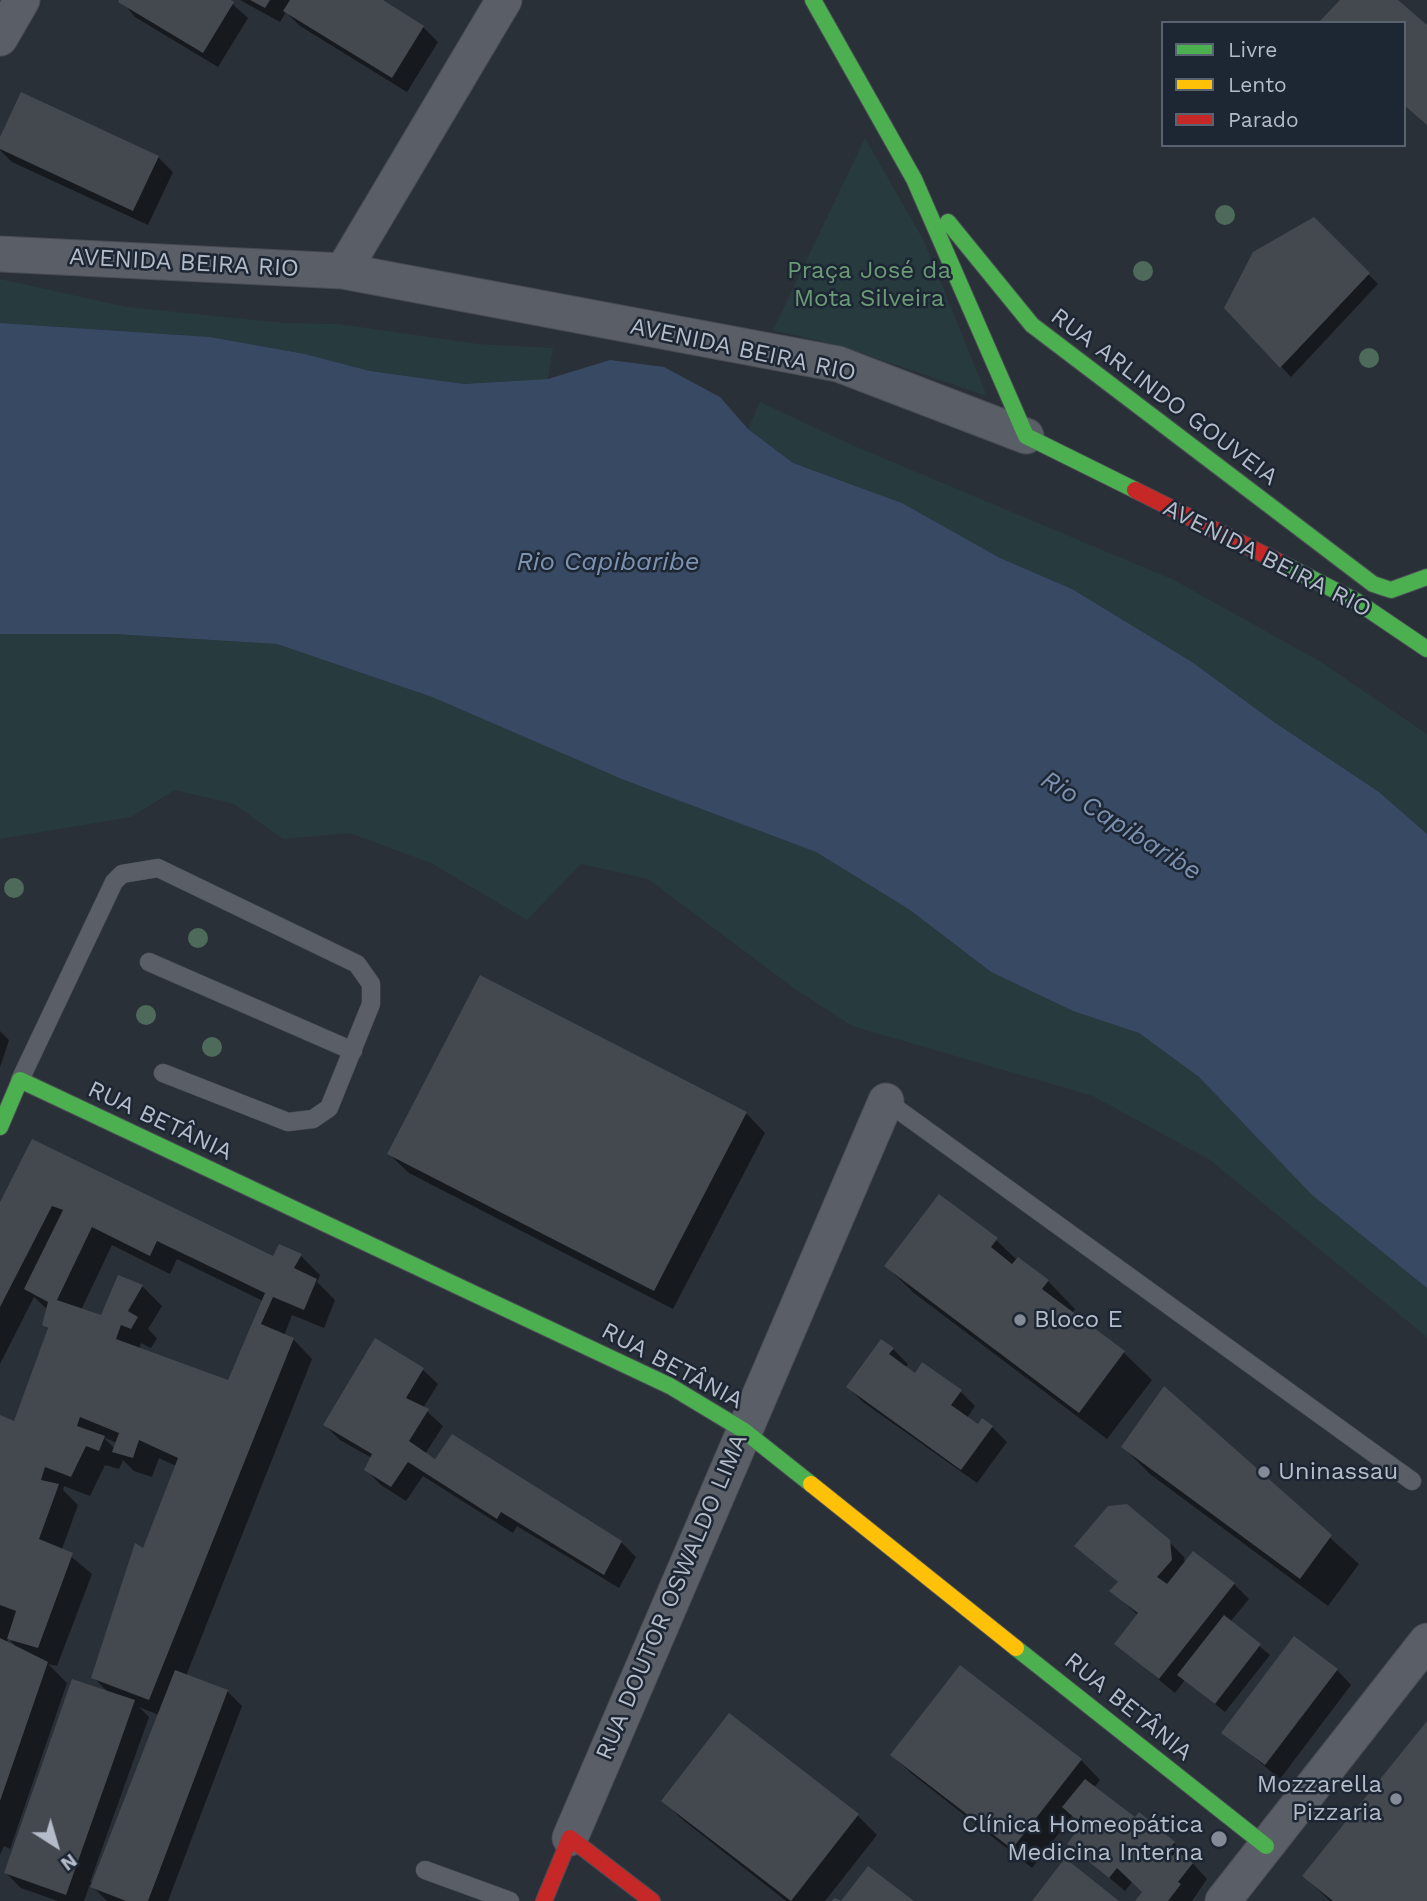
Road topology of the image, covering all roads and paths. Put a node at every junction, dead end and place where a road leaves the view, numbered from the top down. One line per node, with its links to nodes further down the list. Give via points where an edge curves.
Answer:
1 (22, 0): 4 (street)
2 (504, 0): 7 (street)
3 (813, 0): 5 (street, RUA ARLINDO GOUVEIA)
4 (0, 38)
5 (914, 179): 8 (street, RUA ARLINDO GOUVEIA); 9 (street, RUA ARLINDO GOUVEIA, via 1032,325 1071,357 1373,584 1391,590)
6 (0, 254): 7 (street, AVENIDA BEIRA RIO)
7 (343, 271): 8 (street, AVENIDA BEIRA RIO, via 838,365)
8 (1026, 436): 10 (street, AVENIDA BEIRA RIO, via 1356,601)
9 (1427, 576)
10 (1427, 649)
11 (149, 962): 12 (lane)
12 (353, 1051): 13 (lane, via 329,1108 313,1119 288,1122); 14 (lane, via 371,1004 371,984 357,964 158,868 122,874 114,882)
13 (163, 1073)
14 (20, 1080): 16 (street); 17 (street, RUA BETÂNIA, via 670,1386)
15 (886, 1101): 17 (street, RUA DOUTOR OSWALDO LIMA); 18 (lane)
16 (0, 1127)
17 (743, 1430): 20 (street, RUA DOUTOR OSWALDO LIMA); 21 (street, RUA BETÂNIA)
18 (1412, 1481)
19 (1427, 1641): 21 (street)
20 (570, 1838): 24 (street, RUA DOUTOR OSWALDO LIMA); 25 (street)
21 (1266, 1846): 26 (street)
22 (425, 1870): 23 (lane)
23 (510, 1901)
24 (544, 1901)
25 (652, 1901)
26 (1223, 1901)

